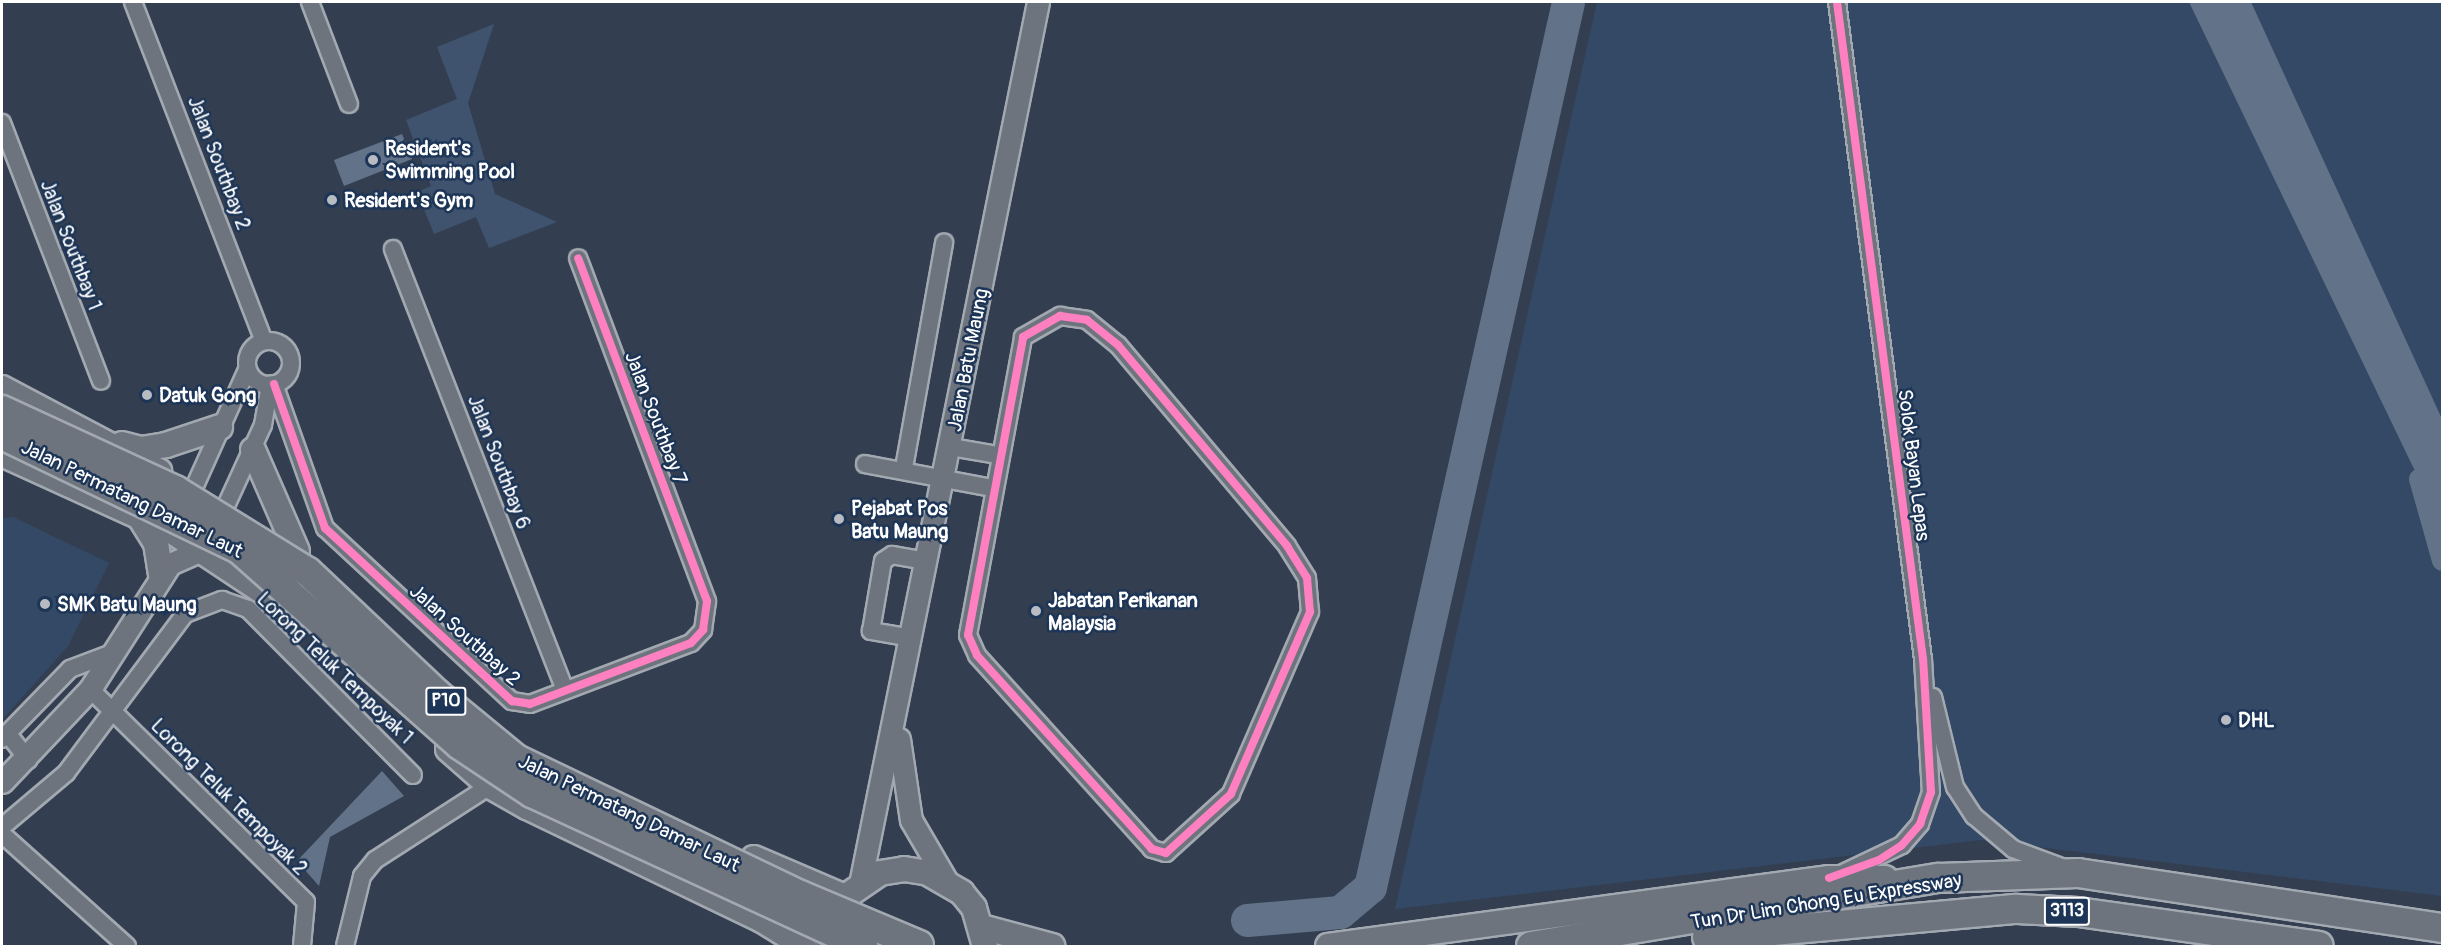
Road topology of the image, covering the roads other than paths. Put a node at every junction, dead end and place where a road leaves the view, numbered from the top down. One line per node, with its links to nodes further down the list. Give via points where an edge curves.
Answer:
1 (133, 2): 10 (street, Jalan Southbay 2)
2 (310, 2): 5 (street)
3 (1038, 2): 19 (street, Jalan Batu Maung)
4 (1837, 2): 38 (street, Solok Bayan Lepas)
5 (349, 104)
6 (2, 123): 12 (street, Jalan Southbay 1)
7 (944, 243): 24 (street)
8 (393, 249): 40 (street, Jalan Southbay 6)
9 (578, 258): 35 (street, Jalan Southbay 7)
10 (264, 341): 11 (street, via 248,355); 13 (street, via 276,342 289,355 288,373)
11 (247, 370): 13 (street, via 256,381); 16 (street)
12 (100, 381)
13 (272, 385): 20 (street); 40 (street, Jalan Southbay 2, via 325,528 504,696 530,704)
14 (2, 388): 18 (main road)
15 (2, 410): 65 (highway, Jalan Permatang Damar Laut / P10, bridge, via 175,490 308,572 516,759 800,896)
16 (220, 427): 18 (main road, via 141,449); 27 (street)
17 (2, 435): 64 (highway, Jalan Permatang Damar Laut / P10, bridge, via 239,549 460,745 532,793)
18 (111, 441): 27 (main road)
19 (951, 447): 22 (street); 25 (street, Jalan Batu Maung)
20 (253, 450): 28 (street); 32 (main road)
21 (2, 454): 29 (main road)
22 (998, 455): 26 (street); 26 (street, via 1023,337 1060,316 1087,320 1144,373 1287,546 1307,578 1310,612 1231,794 1166,853 1152,849 971,646 968,624)
23 (865, 464): 24 (street)
24 (904, 468): 25 (street)
25 (945, 478): 26 (street); 33 (street, Jalan Batu Maung)
26 (992, 488)
27 (193, 490): 28 (main road); 30 (street)
28 (225, 508): 31 (street); 32 (main road)
29 (139, 516): 30 (main road); 34 (main road, via 156,543)
30 (173, 532): 31 (main road); 34 (street)
31 (203, 549): 34 (street); 47 (main road, via 276,598)
32 (297, 551): 54 (main road, via 503,736 556,771)
33 (927, 561): 36 (street, Jalan Batu Maung); 36 (street, via 892,555 883,561 871,631)
34 (165, 570): 37 (street)
35 (704, 590): 40 (street, Jalan Southbay 2, via 707,612 699,638)
36 (912, 638): 42 (street, Jalan Batu Maung)
37 (115, 652): 39 (street); 43 (street, via 70,669)
38 (1923, 659): 50 (street, Solok Bayan Lepas, via 1955,787 1974,816 2013,849); 51 (street, Solok Bayan Lepas, via 1931,792 1920,824 1879,860)
39 (90, 689): 41 (street, Lorong Teluk Tempoyak 2); 44 (street)
40 (565, 690)
41 (115, 713): 45 (street, Lorong Teluk Tempoyak 1, via 185,614 209,602 235,602); 48 (street, Lorong Teluk Tempoyak 1, via 66,773); 60 (street, Lorong Teluk Tempoyak 2, via 306,902)
42 (897, 718): 53 (street, Jalan Batu Maung, via 911,820); 54 (street, Jalan Batu Maung)
43 (5, 737): 44 (street)
44 (28, 760): 46 (street)
45 (413, 775)
46 (2, 782)
47 (490, 786): 61 (street, via 375,860 362,876); 62 (main road, via 762,920)
48 (2, 827)
49 (2, 834): 59 (street)
50 (2078, 873): 52 (highway, Tun Dr Lim Chong Eu Expressway / 3113); 56 (highway, Tun Dr Lim Chong Eu Expressway / 3113)
51 (1829, 878): 52 (main road); 67 (main road)
52 (1939, 878): 57 (highway, Tun Dr Lim Chong Eu Expressway / 3113)
53 (946, 880): 54 (main road, via 904,870); 58 (main road, via 968,901)
54 (852, 891): 63 (main road, via 833,916)
55 (1812, 926): 57 (highway, Tun Dr Lim Chong Eu Expressway / 3113); 70 (main road); 71 (highway, Tun Dr Lim Chong Eu Expressway / 3113, via 2017,909 2078,912)
56 (2442, 928)
57 (1688, 932): 68 (highway, Tun Dr Lim Chong Eu Expressway / 3113); 69 (highway, Tun Dr Lim Chong Eu Expressway / 3113)
58 (984, 937): 66 (main road)
59 (127, 946)
60 (302, 946)
61 (345, 946)
62 (804, 946)
63 (827, 946)
64 (863, 946)
65 (921, 946)
66 (1052, 946)
67 (1328, 946)
68 (1531, 946)
69 (1644, 946)
70 (1754, 946)
71 (2319, 946)

